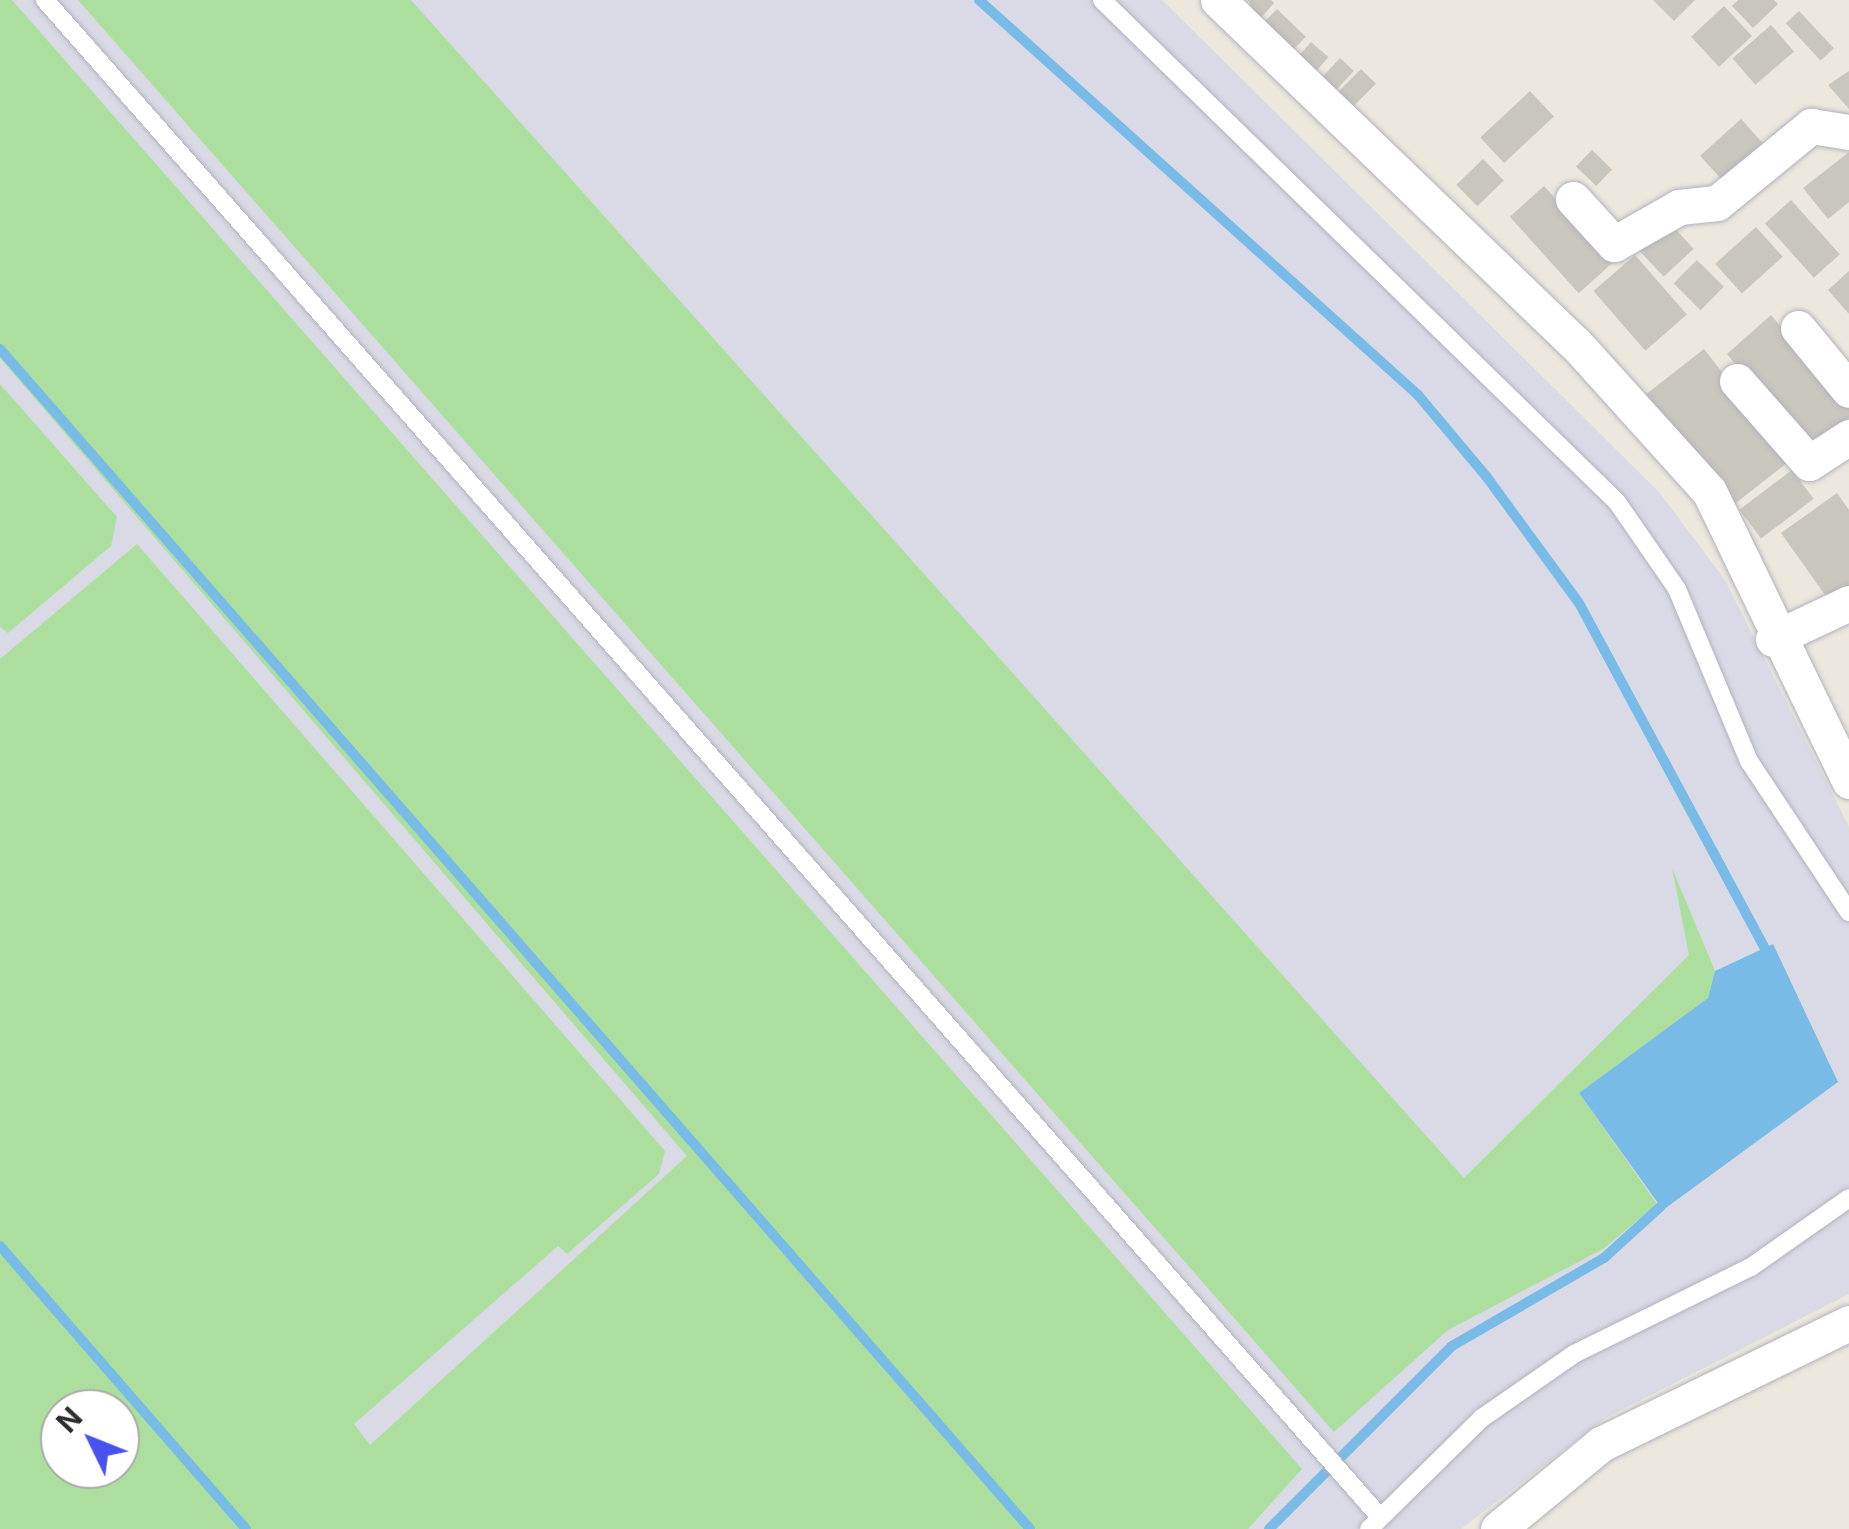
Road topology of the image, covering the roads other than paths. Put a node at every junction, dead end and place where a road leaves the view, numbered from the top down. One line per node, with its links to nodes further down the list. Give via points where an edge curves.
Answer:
1 (45, 0): 16 (lane, via 1339,1470)
2 (1102, 0): 13 (lane, via 1617,502 1677,589 1749,761)
3 (1218, 0): 11 (street, via 1576,344 1709,491)
4 (1849, 132): 5 (street, via 1812,126 1717,203 1679,207 1614,244)
5 (1573, 199)
6 (1798, 328): 8 (street)
7 (1737, 381): 9 (street, via 1809,463)
8 (1849, 390)
9 (1849, 438)
10 (1849, 604): 11 (street)
11 (1773, 639): 12 (street)
12 (1849, 780)
13 (1849, 912)
14 (1849, 1198): 16 (lane, via 1751,1267 1574,1354 1482,1418)
15 (1849, 1323): 17 (street, via 1601,1444)
16 (1375, 1523)
17 (1498, 1529)

